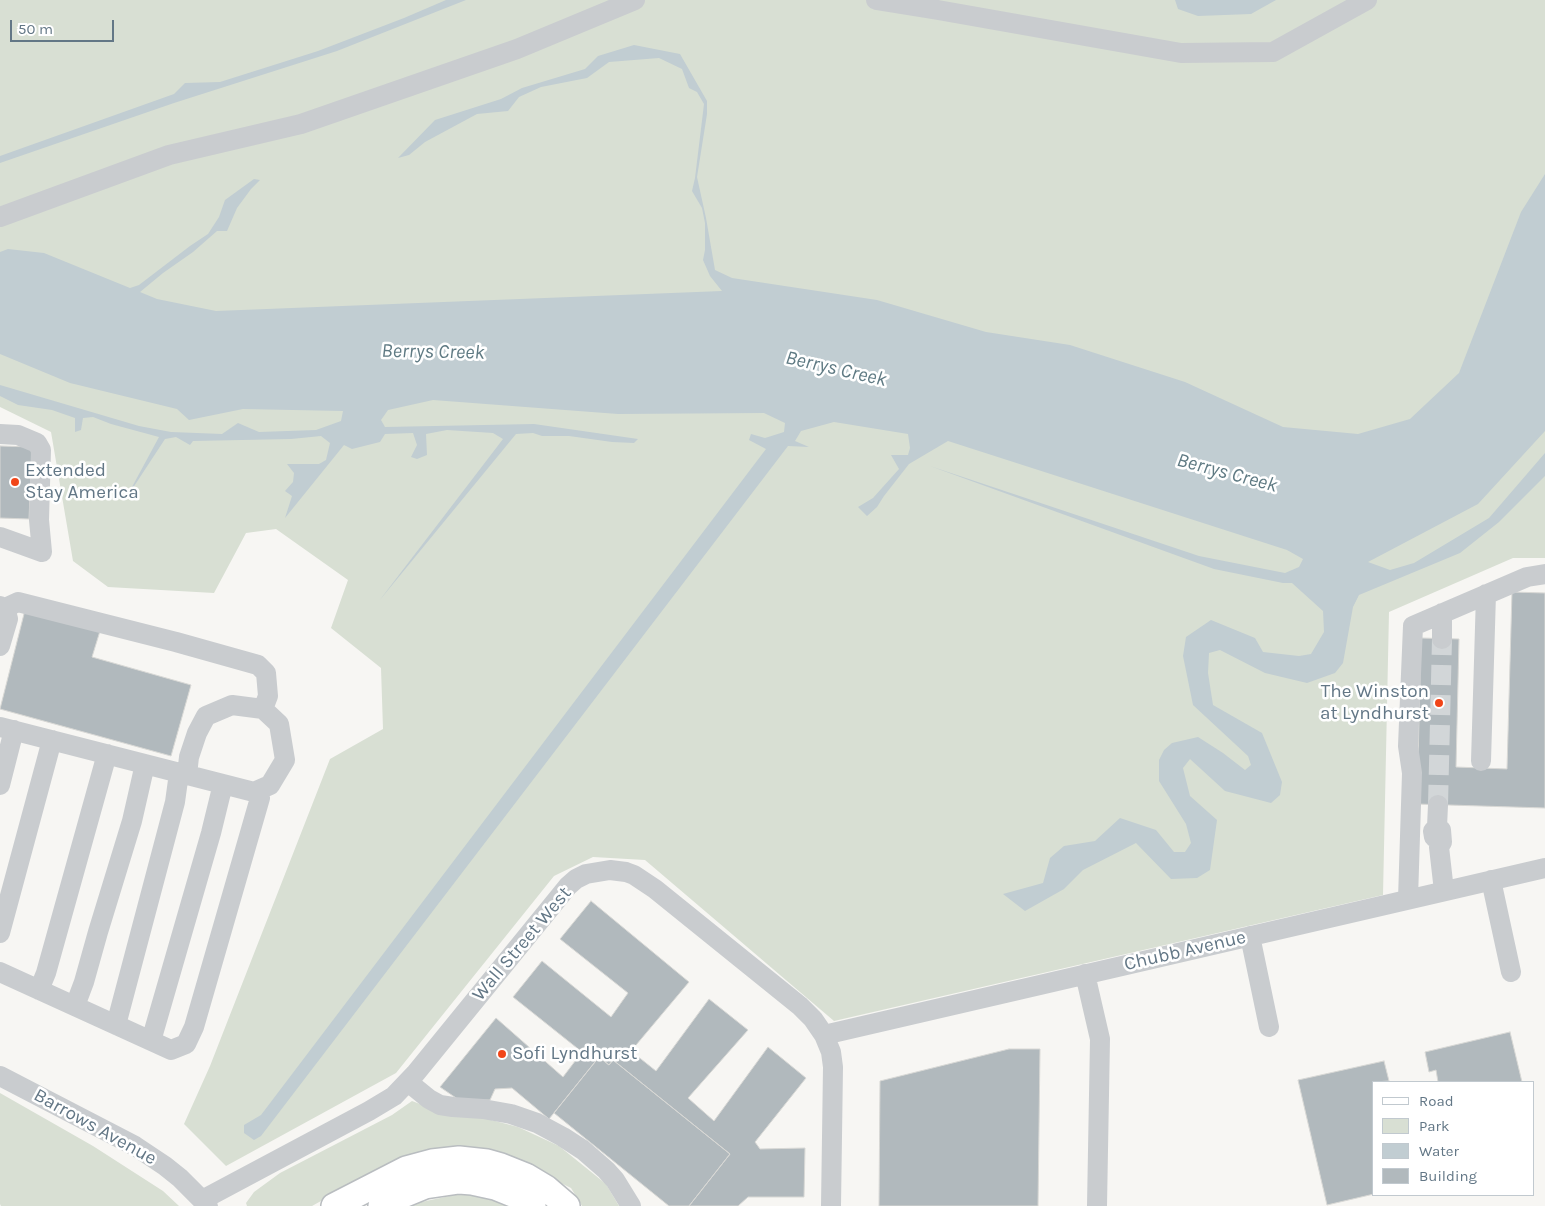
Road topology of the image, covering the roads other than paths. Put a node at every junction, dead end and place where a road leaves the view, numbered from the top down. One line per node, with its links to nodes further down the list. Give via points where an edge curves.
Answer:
1 (635, 0): 4 (street, via 517,49 301,124 169,155)
2 (876, 0): 3 (street, via 1181,53 1273,52)
3 (1367, 0)
4 (0, 217)
5 (0, 434): 6 (street, via 18,435 36,443 40,450 42,552)
6 (0, 537)
7 (1545, 574): 8 (street, via 1527,577)
8 (1486, 594): 10 (street); 17 (street)
9 (2, 607): 12 (street, via 8,619); 13 (street, via 18,602 258,665 266,673 268,696)
10 (1442, 613): 11 (street); 27 (street, via 1413,626 1408,746 1412,773)
11 (1442, 639)
12 (0, 646)
13 (263, 710): 19 (street, via 232,705 206,716); 22 (street, via 279,724 285,760 270,785)
14 (7, 728): 15 (street); 21 (street)
15 (52, 740): 16 (street); 28 (street)
16 (107, 754): 18 (street); 33 (street)
17 (1481, 761)
18 (145, 764): 19 (street); 34 (street, via 132,821)
19 (183, 774): 20 (street); 35 (street)
20 (223, 784): 22 (street); 38 (street)
21 (0, 785)
22 (254, 792): 38 (street, via 260,798 194,1027 186,1044 171,1050)
23 (1438, 805): 26 (street)
24 (1545, 868): 25 (street, Chubb Avenue)
25 (1491, 880): 26 (street, Chubb Avenue); 31 (street)
26 (1444, 891): 27 (street, Chubb Avenue)
27 (1408, 900): 29 (street, Chubb Avenue)
28 (0, 933)
29 (1250, 936): 32 (street, Chubb Avenue); 36 (street)
30 (0, 972): 33 (street)
31 (1511, 972)
32 (1085, 974): 37 (street, Chubb Avenue); 48 (street, via 1100,1038)
33 (39, 990): 34 (street)
34 (75, 1006): 35 (street)
35 (116, 1025): 38 (street)
36 (1269, 1027)
37 (824, 1035): 40 (street, Wall Street West, via 800,1006 656,889 626,872 602,870 576,879 560,894); 47 (street, Wall Street West, via 833,1067)
38 (151, 1041)
39 (0, 1076): 41 (street, Barrows Avenue, via 135,1146 165,1166)
40 (408, 1082): 41 (street, Wall Street West, via 394,1096 369,1112); 46 (street, via 440,1105 511,1114 568,1130 583,1150 615,1180)
41 (205, 1203)
42 (334, 1206): 45 (main road, via 406,1169 460,1159 487,1162 526,1176)
43 (381, 1206): 44 (main road, via 425,1186 459,1181 495,1187)
44 (534, 1206)
45 (567, 1206)
46 (631, 1206)
47 (831, 1206)
48 (1097, 1206)

